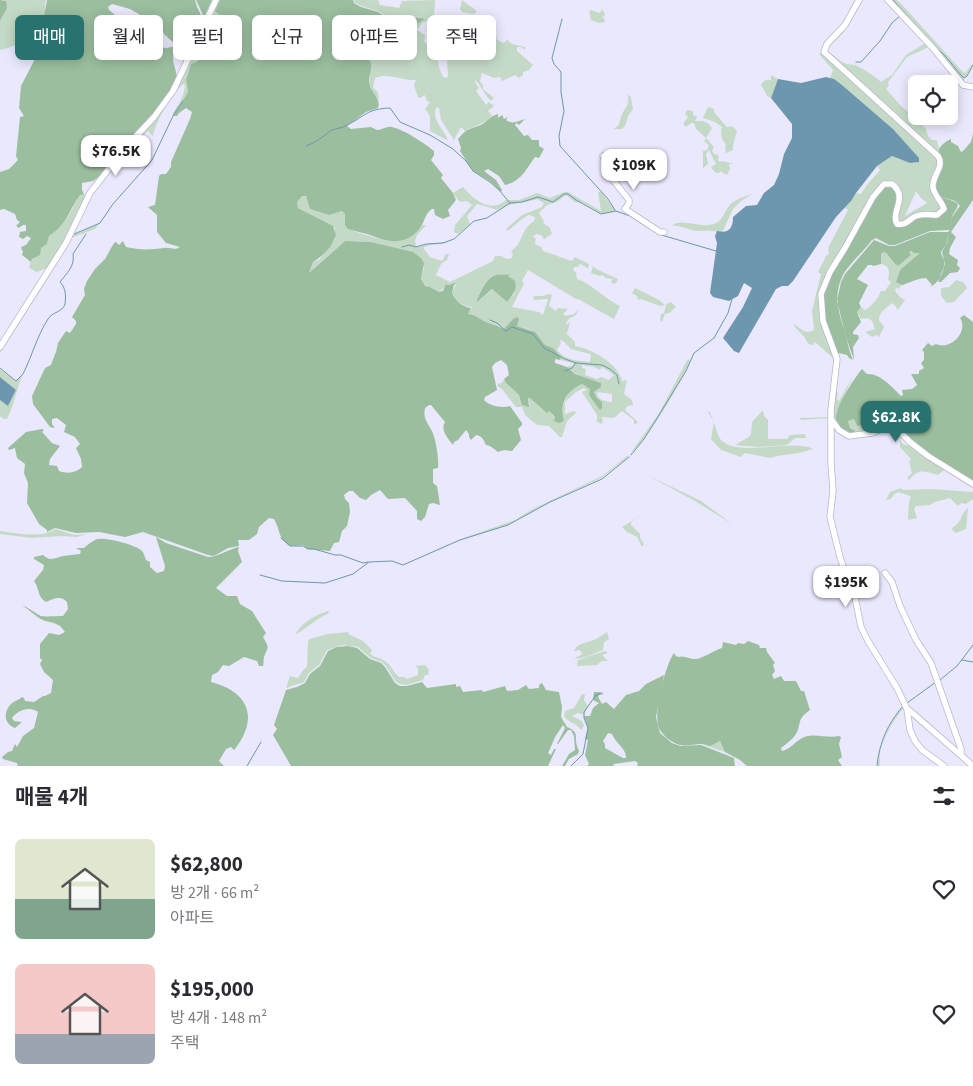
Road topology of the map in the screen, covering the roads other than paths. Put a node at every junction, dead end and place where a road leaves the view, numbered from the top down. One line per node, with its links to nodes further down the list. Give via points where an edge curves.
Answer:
1 (216, 0): 7 (street, via 173,91 90,193 66,243)
2 (859, 0): 8 (street, via 824,54 938,156 941,165 934,188 944,209 937,215 925,214 905,224 897,224 898,191 892,184 884,184 873,197 830,272 823,287 821,303 823,321 836,358)
3 (888, 0): 4 (street, via 963,85)
4 (973, 87)
5 (603, 156): 6 (street, via 614,181 629,200 625,209)
6 (664, 232)
7 (0, 347)
8 (831, 418): 9 (street, via 839,430 850,436 894,426 928,456); 11 (street, via 833,491 830,517 840,557 852,582 861,627)
9 (973, 484)
10 (885, 573): 12 (street, via 892,582 916,640 931,663)
11 (907, 709): 12 (street); 13 (street, via 915,741)
12 (961, 754): 14 (street)
13 (944, 766)
14 (973, 766)

